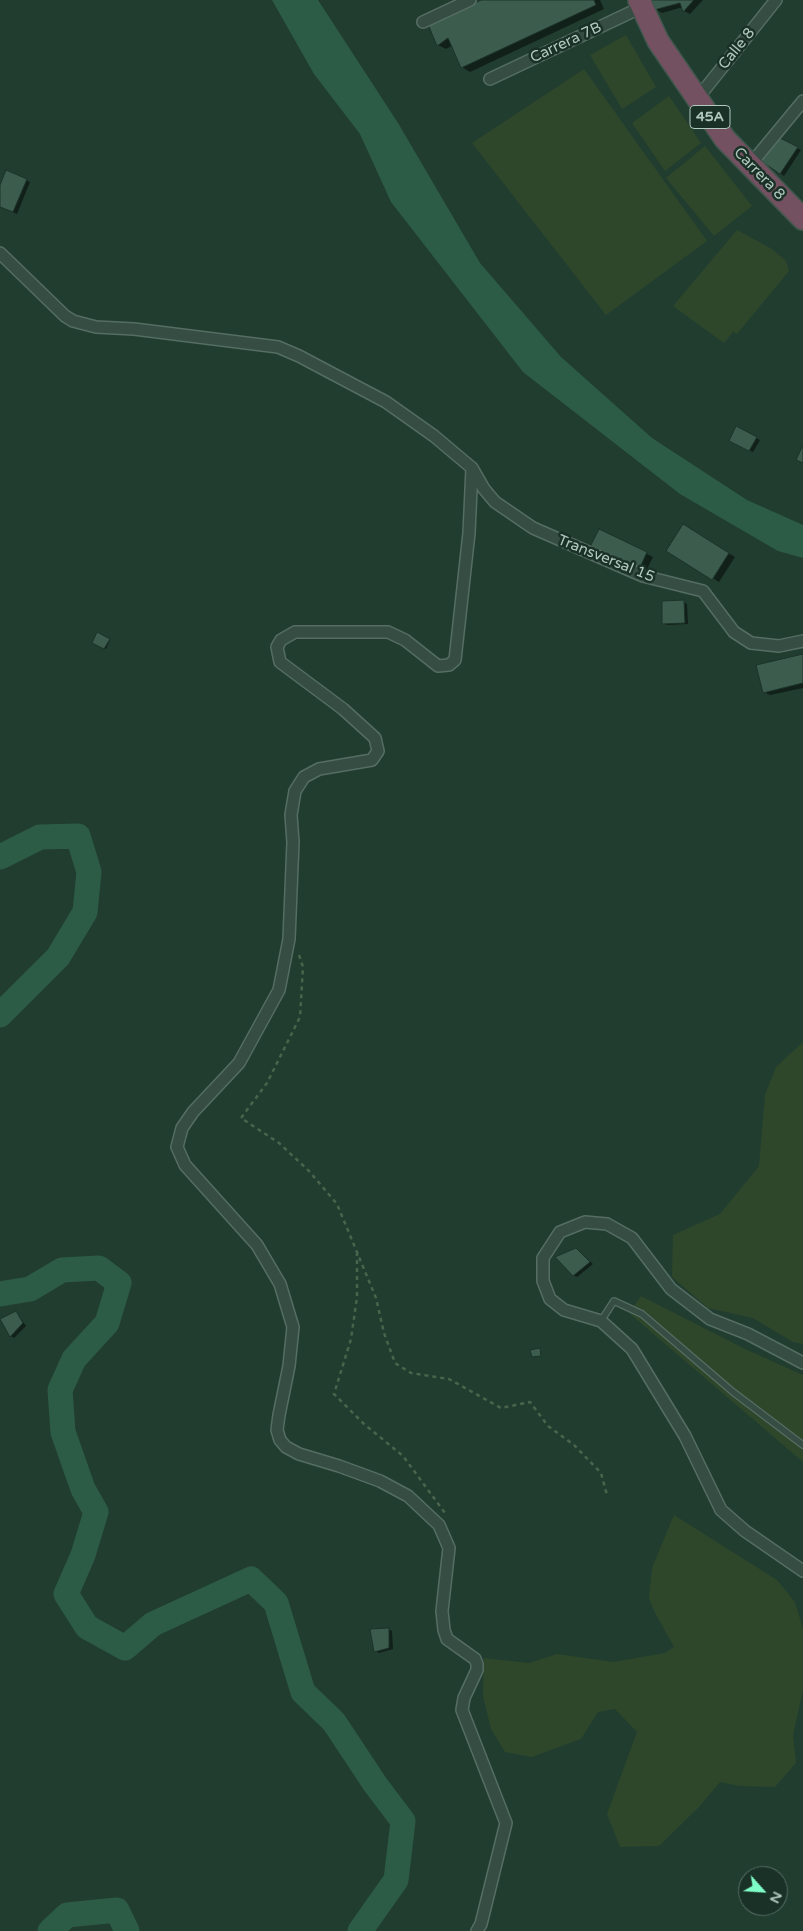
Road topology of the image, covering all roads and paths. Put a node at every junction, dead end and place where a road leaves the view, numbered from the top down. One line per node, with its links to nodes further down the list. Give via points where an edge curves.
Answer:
1 (470, 0): 4 (street)
2 (776, 0): 6 (street, Calle 8)
3 (641, 4): 5 (street, Carrera 7B); 6 (highway, Carrera 8 / 45A, via 658,41)
4 (423, 22)
5 (490, 79)
6 (697, 99): 8 (highway, Carrera 8 / 45A, via 725,139)
7 (803, 101): 8 (street)
8 (750, 165): 9 (highway, Carrera 8 / 45A)
9 (803, 218)
10 (0, 252): 11 (street, Transversal 15, via 73,321 96,327 278,347 386,402)
11 (472, 468): 12 (street, Transversal 15, via 484,489 508,513 561,542 643,576 703,592 734,632 751,643 779,646); 13 (street, via 455,660 449,665 438,666 405,640 388,632 295,632 281,640 277,647 280,662 369,732 375,738 378,751 372,760 319,769 304,777 295,790 291,816 293,876)
12 (803, 641)
13 (289, 939): 14 (path, via 303,967 300,1017 267,1083 241,1118 279,1143 309,1171 338,1204); 21 (street, via 279,990 239,1062 182,1128 177,1147 185,1165 257,1245 280,1284 293,1327 279,1415 280,1440 299,1454 356,1472 408,1496 439,1525 449,1548 442,1612 444,1630 447,1639 475,1658 477,1664 462,1710 506,1823)
14 (357, 1250): 18 (path, via 376,1298 395,1363 412,1373 449,1379 501,1408 530,1402 548,1426 574,1445 601,1473); 19 (path, via 357,1298 351,1339 334,1394 403,1456)
15 (601, 1321): 16 (street, via 564,1310 550,1298 543,1281 544,1258 560,1232 585,1222 607,1224 632,1238 672,1288 710,1319); 17 (lane, via 614,1301 642,1314 733,1392); 20 (street, via 632,1349 685,1436 721,1510 745,1531)
16 (803, 1362)
17 (803, 1445)
18 (607, 1495)
19 (446, 1514)
20 (803, 1571)
21 (477, 1931)

